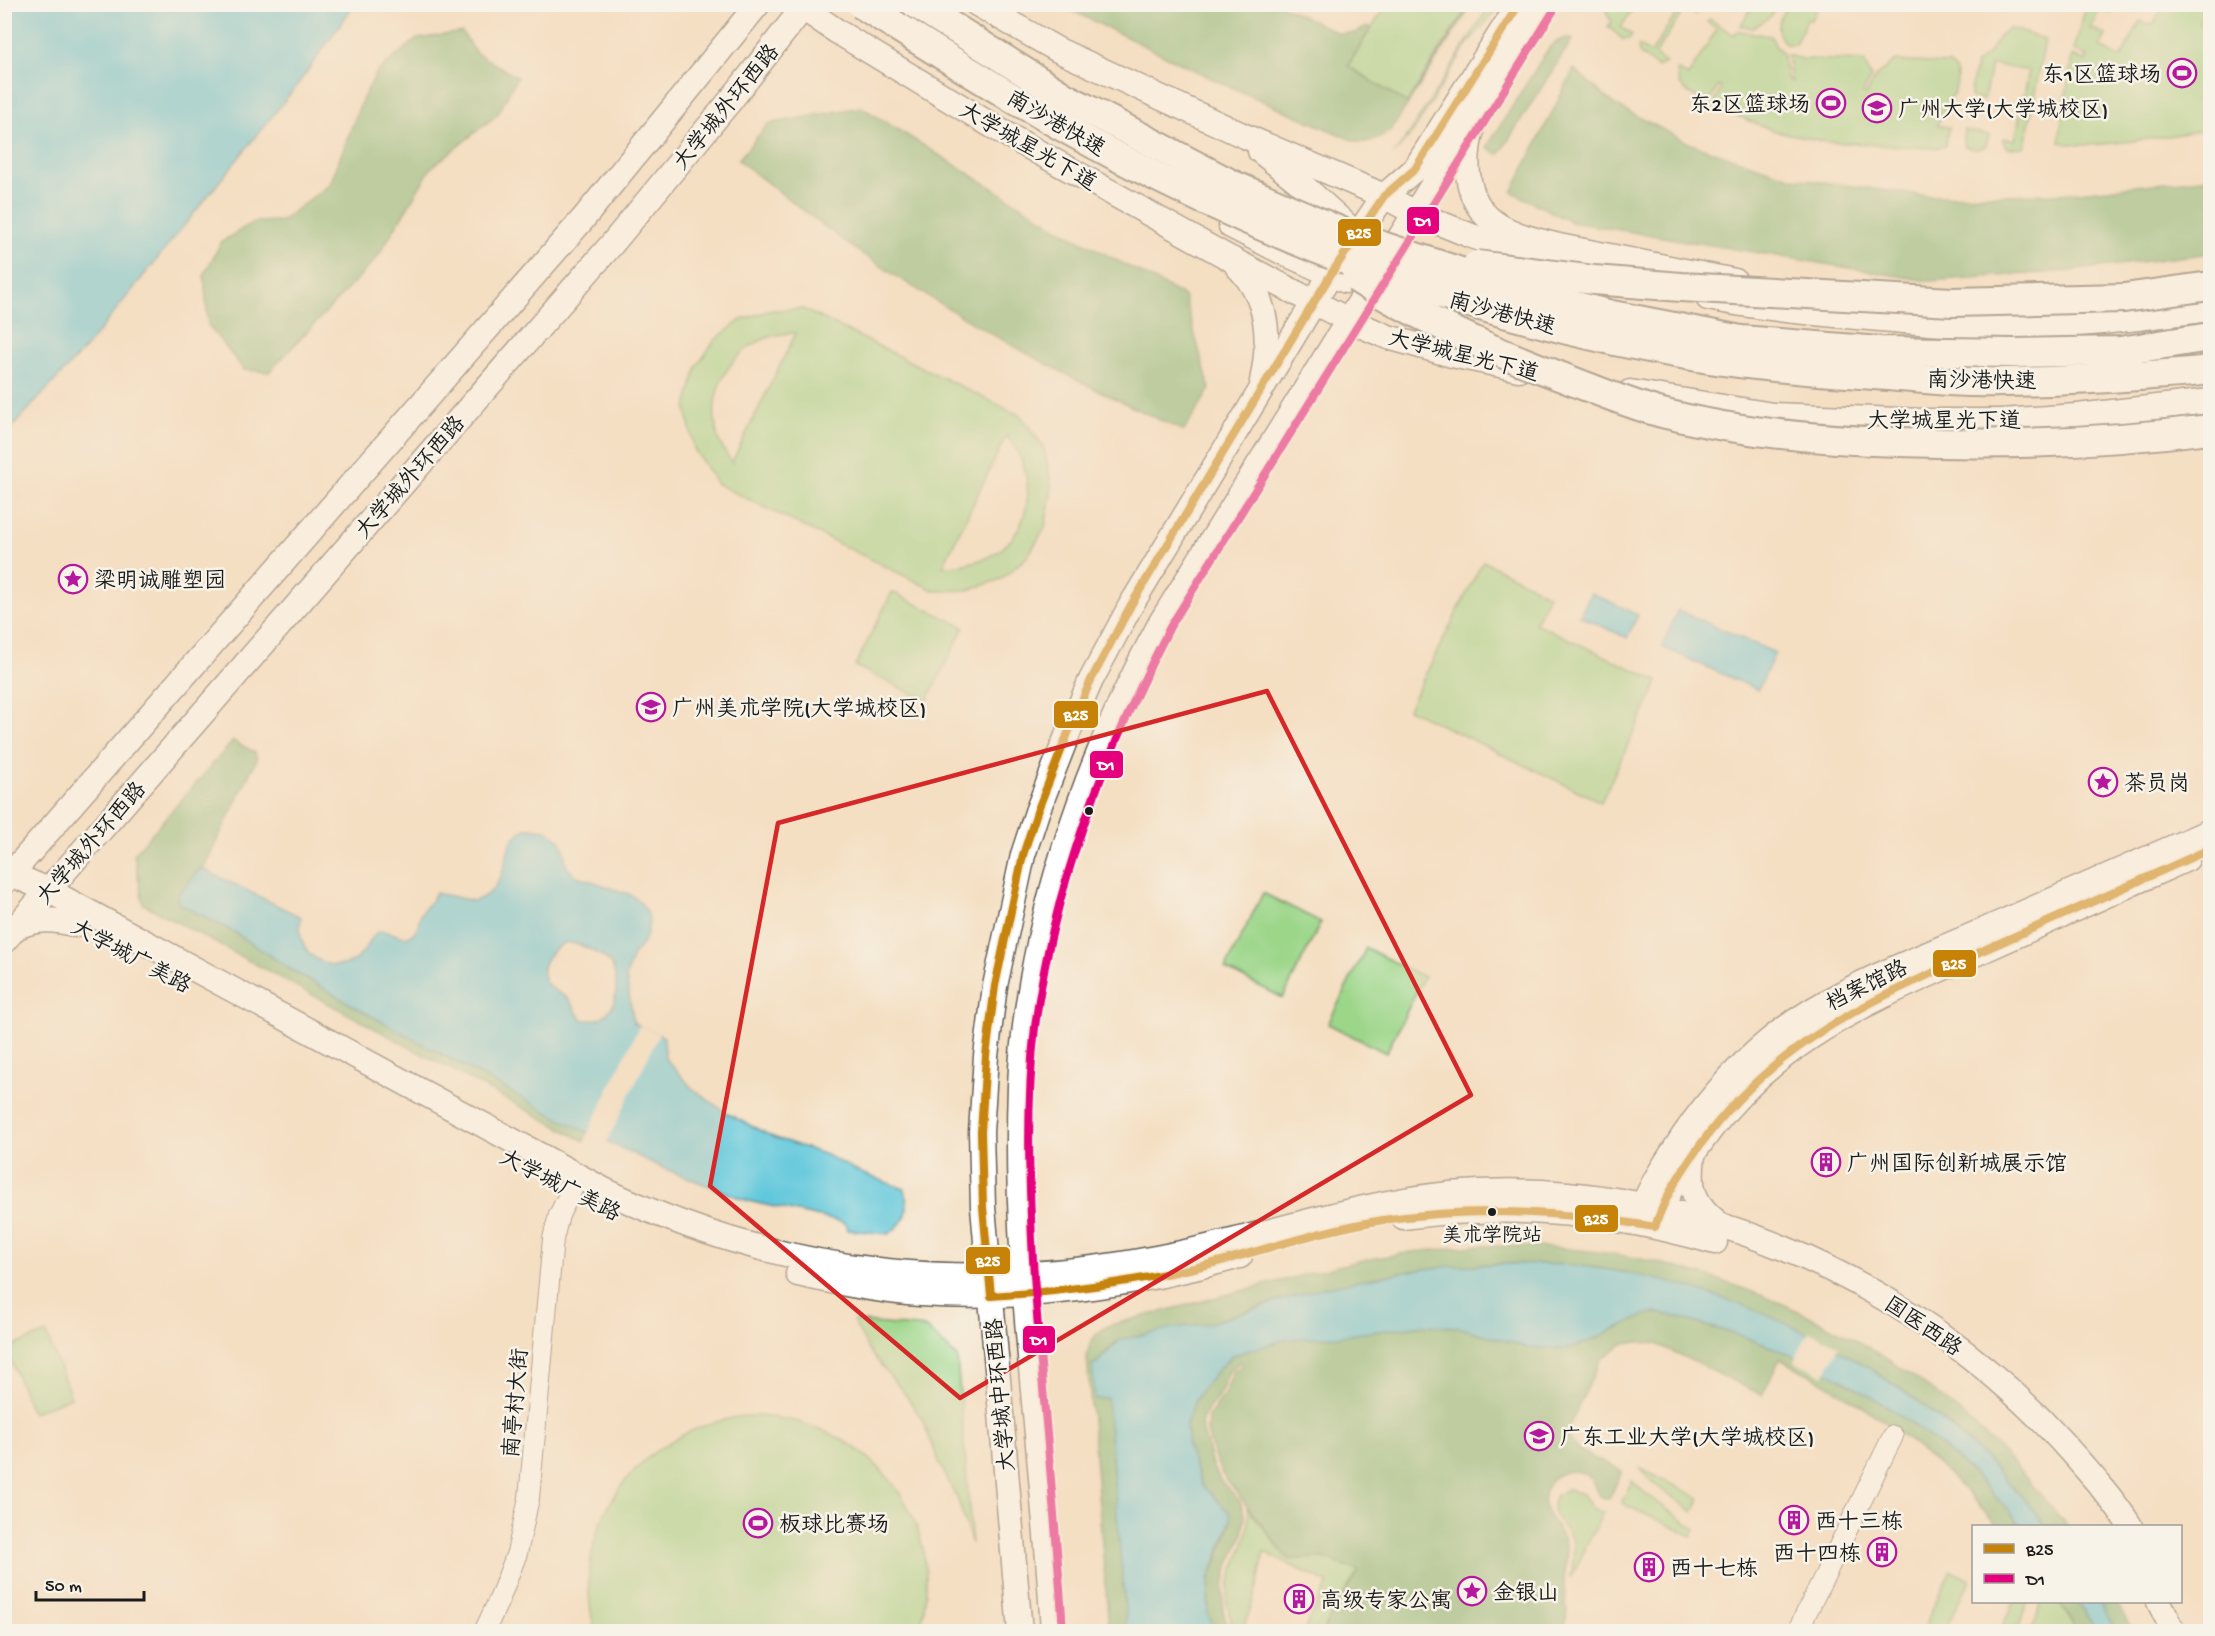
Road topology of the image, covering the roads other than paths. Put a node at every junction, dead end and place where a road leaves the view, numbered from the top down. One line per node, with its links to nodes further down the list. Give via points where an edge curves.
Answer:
1 (758, 4): 36 (main road, 大学城外环西路, via 583,219)
2 (861, 4): 16 (highway, 南沙港快速, bridge, via 1120,158)
3 (884, 4): 9 (main road, via 877,25)
4 (916, 4): 17 (highway, 南沙港快速, bridge, via 1066,98 1231,184)
5 (977, 4): 12 (main road, via 1058,50)
6 (1519, 4): 13 (main road, 大学城中环西路, via 1415,169)
7 (1545, 4): 10 (main road, 大学城中环西路)
8 (804, 6): 9 (main road, 大学城星光下道); 35 (main road, 大学城外环西路, via 612,244)
9 (880, 58): 11 (main road, 大学城星光下道)
10 (1476, 114): 14 (main road, 大学城中环西路); 24 (main road, via 1469,140 1469,186 1480,210 1498,225 1536,240 1739,282)
11 (1004, 132): 18 (main road, 大学城星光下道); 19 (main road, via 1096,153 1234,228)
12 (1240, 134): 13 (main road); 15 (main road)
13 (1384, 196): 14 (main road); 15 (main road, 大学城中环西路)
14 (1415, 213): 17 (main road, 大学城中环西路); 24 (main road, via 1522,254 1630,281 1752,307)
15 (1357, 235): 17 (main road); 19 (main road, 大学城中环西路)
16 (1304, 244): 28 (highway, 南沙港快速, bridge, via 1496,312 1659,349 1766,367 1973,382 2101,379); 32 (highway, bridge, via 1430,321 1622,401 1699,421 1812,438 1986,445 2102,440)
17 (1405, 255): 20 (highway, bridge, via 1594,280 1952,302 2124,298); 21 (main road, 大学城中环西路); 26 (main road, via 1452,278 1536,307 1644,334 1789,362 1941,369 1969,366); 27 (highway, 南沙港快速, bridge, via 1524,294 1741,340 1880,351 2013,353 2120,351)
18 (1229, 258): 22 (main road, 大学城星光下道); 30 (main road, via 1249,279 1265,314 1268,347)
19 (1331, 274): 21 (main road); 22 (main road, 大学城中环西路)
20 (2211, 286)
21 (1368, 290): 25 (main road, 大学城中环西路); 29 (main road)
22 (1315, 303): 25 (main road, 大学城星光下道); 30 (main road, 大学城中环西路)
23 (2211, 309): 26 (main road)
24 (1862, 317): 26 (main road, via 1961,326)
25 (1348, 320): 29 (main road, 大学城星光下道, via 1388,337 1452,355); 44 (main road, 大学城中环西路, via 1181,588 1136,669 1115,713 1069,839 1043,925 1024,1039 1020,1135)
26 (2058, 326)
27 (2211, 337)
28 (2211, 370)
29 (1581, 382): 31 (main road, 大学城星光下道, via 1773,415 1923,421 2033,419)
30 (1260, 395): 45 (main road, 大学城中环西路, via 1112,640 1070,728 1023,855 997,975 986,1056 981,1132)
31 (2211, 401)
32 (2211, 429)
33 (2211, 831): 42 (main road, 档案馆路, via 1896,968 1795,1022 1732,1076 1696,1118 1670,1156)
34 (2211, 849): 40 (main road, 档案馆路, via 1889,993 1828,1025 1749,1085)
35 (75, 859): 37 (main road, 大学城外环西路); 38 (main road, via 71,886)
36 (7, 884): 37 (main road, 大学城广美路); 39 (main road, via 21,915)
37 (42, 897): 38 (main road, 大学城广美路); 39 (main road, 大学城外环西路)
38 (80, 918): 39 (main road, via 40,919); 41 (main road, 大学城广美路)
39 (11, 934)
40 (1694, 1153): 42 (main road, 档案馆路); 43 (main road, via 1694,1195 1705,1214)
41 (575, 1184): 45 (main road, 大学城广美路, via 775,1253); 51 (street, 南亭村大街, via 559,1215 553,1239 527,1508 508,1578)
42 (1649, 1217): 43 (main road, 国医西路); 44 (main road, 大学城广美路, via 1510,1210 1428,1214 1350,1226 1155,1276); 47 (main road, 国医西路, via 1782,1265 1900,1324 1975,1377 2010,1410 2074,1477)
43 (1727, 1229): 48 (main road, 国医西路, via 1800,1255 1856,1282 1964,1351 2057,1436)
44 (1025, 1283): 45 (main road, 大学城广美路); 53 (main road, 大学城中环西路)
45 (990, 1286): 52 (main road, 大学城中环西路)
46 (1893, 1436): 54 (street)
47 (2111, 1525)
48 (2129, 1525)
49 (2160, 1603): 55 (main road)
50 (2176, 1603): 56 (main road)
51 (484, 1632)
52 (1020, 1632)
53 (1053, 1632)
54 (1797, 1632)
55 (2174, 1632)
56 (2190, 1632)

